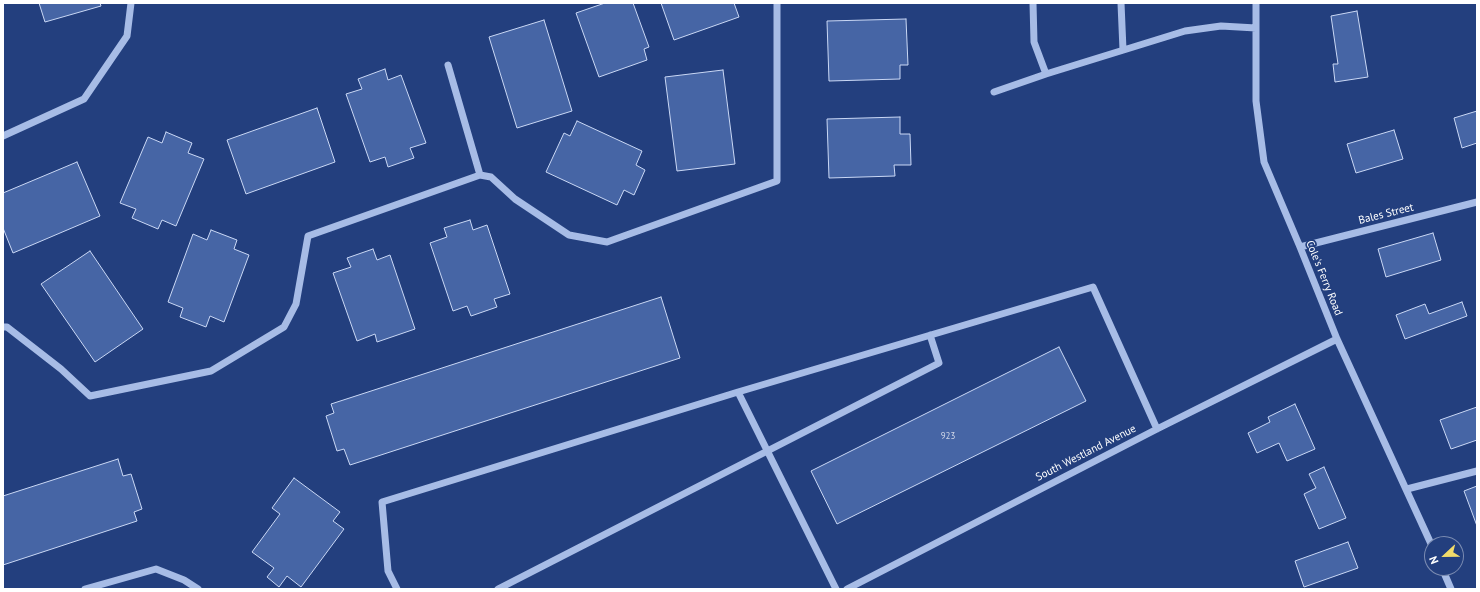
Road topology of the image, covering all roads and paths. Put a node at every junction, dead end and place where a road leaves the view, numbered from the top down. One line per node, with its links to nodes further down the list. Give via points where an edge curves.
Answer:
1 (131, 3): 11 (street, via 127,36 84,100)
2 (777, 3): 12 (street, via 777,181 607,242 569,235 515,199 492,177)
3 (1033, 3): 9 (street, via 1034,42)
4 (1121, 3): 7 (street)
5 (1256, 3): 6 (street, Cole's Ferry Road)
6 (1256, 28): 7 (street, via 1221,26 1185,31); 14 (street, Cole's Ferry Road, via 1256,101 1264,162)
7 (1123, 50): 9 (street)
8 (448, 65): 12 (street)
9 (1046, 74): 10 (street)
10 (994, 92)
11 (3, 136)
12 (480, 175): 15 (street, via 308,236 296,304 284,327 211,371 90,396 61,369 7,327)
13 (1477, 202): 14 (street, Bales Street)
14 (1300, 248): 17 (street, Cole's Ferry Road)
15 (3, 327)
16 (930, 335): 18 (street); 19 (street, via 1093,287); 20 (street, via 939,364)
17 (1337, 340): 19 (street, South Westland Avenue); 22 (street, Cole's Ferry Road)
18 (738, 392): 20 (street); 27 (street, via 382,502 388,571)
19 (1157, 429): 30 (street, South Westland Avenue)
20 (766, 451): 28 (street); 29 (street)
21 (1477, 471): 22 (street)
22 (1407, 489): 23 (street, Cole's Ferry Road)
23 (1428, 536)
24 (1445, 576): 31 (street)
25 (85, 589): 26 (street, via 156,569 184,580)
26 (198, 589)
27 (398, 589)
28 (498, 589)
29 (836, 589)
30 (847, 589)
31 (1451, 589)

